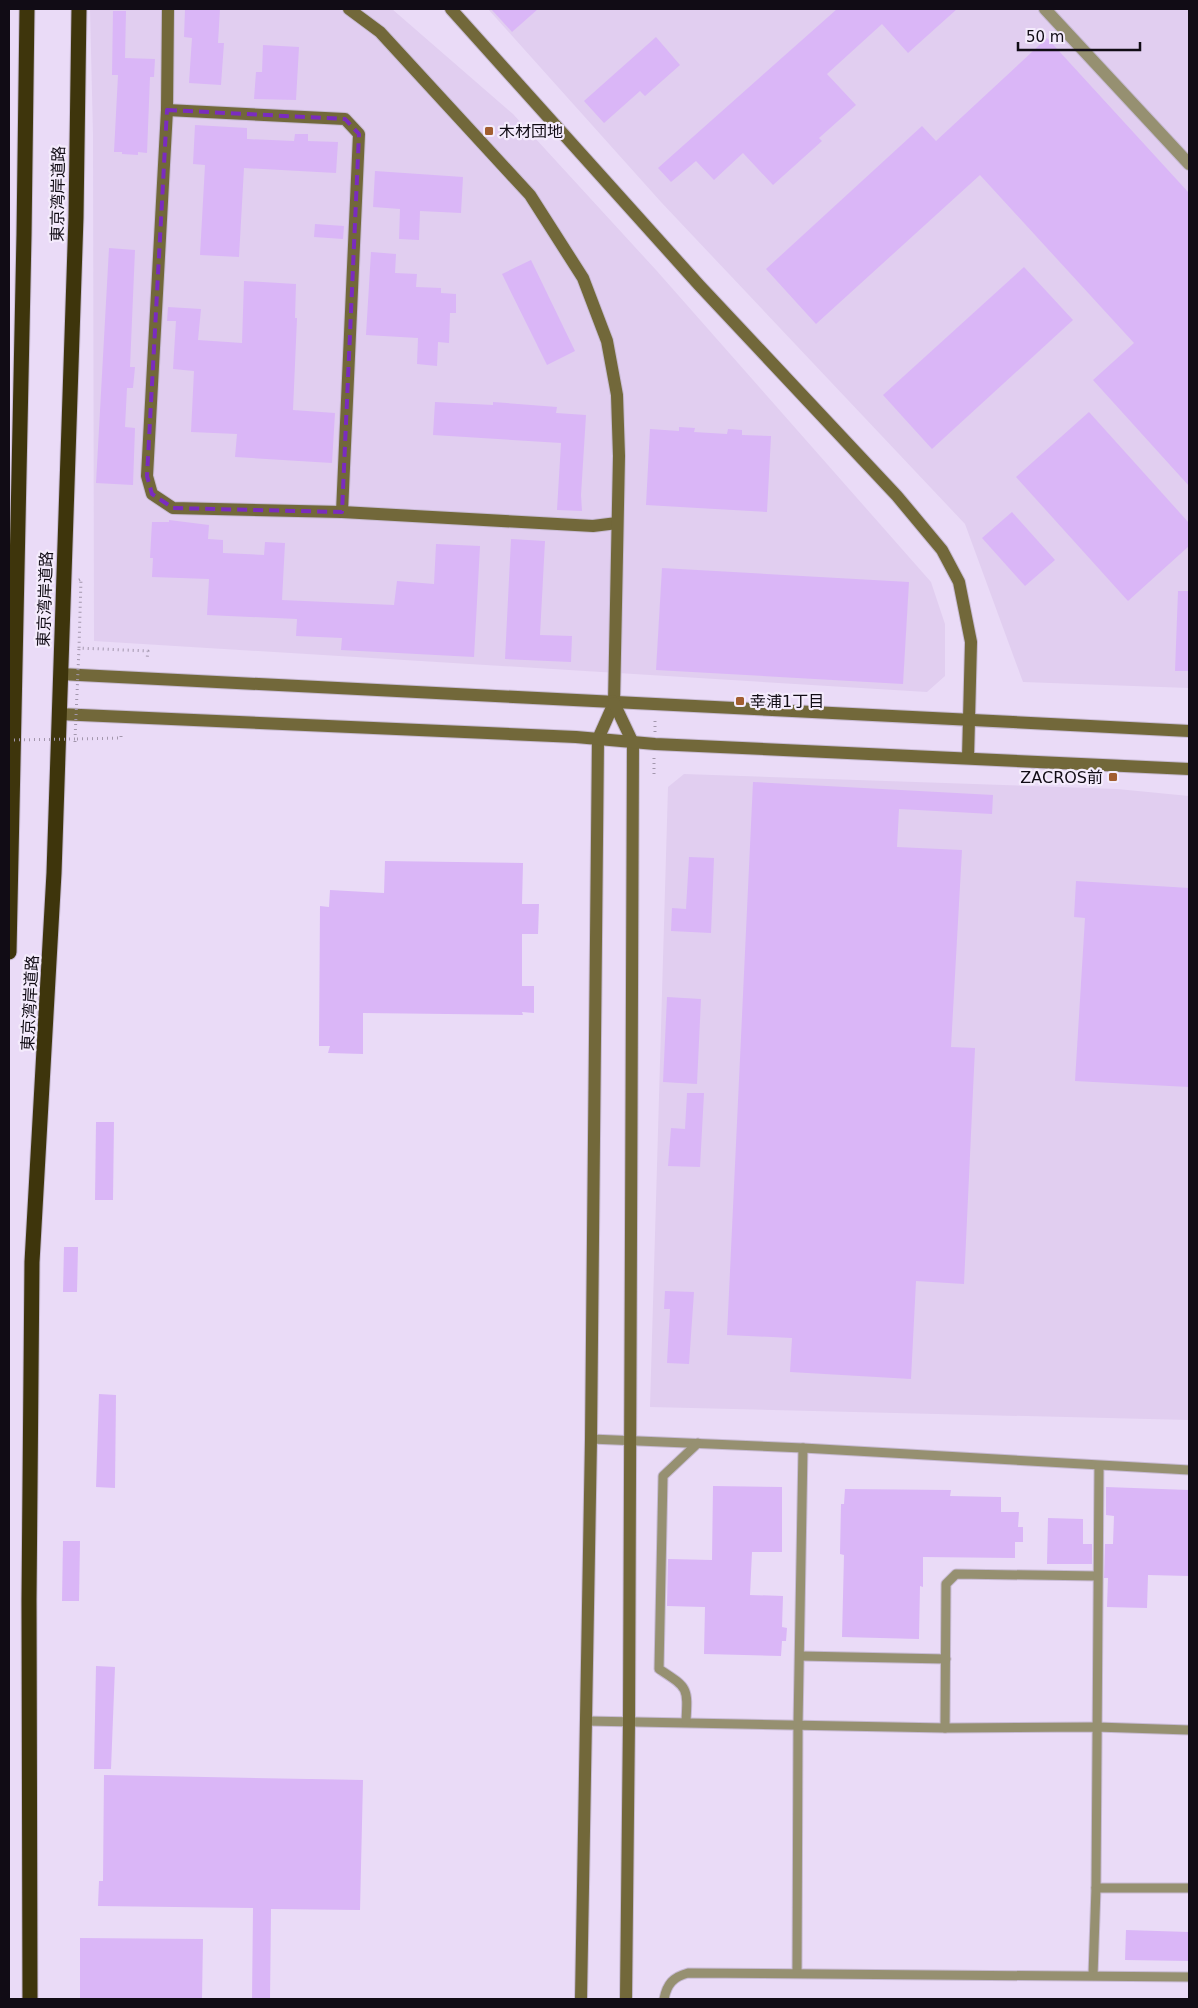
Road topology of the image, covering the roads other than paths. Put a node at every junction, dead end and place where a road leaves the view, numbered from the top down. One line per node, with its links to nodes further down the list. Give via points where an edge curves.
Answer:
1 (27, 9): 20 (highway)
2 (79, 9): 11 (highway, 東京湾岸道路, via 76,217)
3 (168, 9): 7 (street)
4 (349, 9): 10 (street, via 380,32 530,195 583,278 607,341 617,395)
5 (451, 9): 14 (street, via 699,285 897,496 942,550 959,582 971,642)
6 (1045, 9): 8 (street)
7 (167, 110): 9 (street, via 345,119 359,134); 9 (street, via 147,476 152,494 173,508)
8 (1189, 164)
9 (342, 512): 10 (street, via 593,526)
10 (617, 523): 12 (street)
11 (60, 674): 12 (street); 13 (highway, 東京湾岸道路)
12 (614, 703): 14 (street); 16 (street); 17 (street)
13 (58, 714): 16 (street); 42 (highway, 東京湾岸道路, via 54,873 32,1271)
14 (969, 720): 15 (street); 18 (street)
15 (1189, 731)
16 (598, 739): 17 (street); 21 (street)
17 (633, 743): 18 (street); 22 (street)
18 (968, 758): 19 (street)
19 (1189, 769)
20 (9, 952)
21 (591, 1439): 22 (lane); 30 (street)
22 (631, 1440): 23 (lane); 31 (street)
23 (698, 1443): 24 (lane); 32 (lane, via 663,1476 659,1669 682,1684 687,1695)
24 (803, 1448): 25 (lane); 28 (lane)
25 (1099, 1466): 26 (lane); 27 (lane)
26 (1189, 1470)
27 (1097, 1576): 29 (lane, via 956,1574 946,1584); 34 (lane)
28 (800, 1656): 29 (lane); 33 (lane)
29 (946, 1659): 35 (lane)
30 (586, 1721): 31 (lane); 43 (street)
31 (630, 1721): 32 (lane); 44 (street)
32 (686, 1722): 33 (lane)
33 (798, 1725): 35 (lane); 39 (lane)
34 (1096, 1727): 35 (lane); 36 (lane); 37 (lane)
35 (945, 1728)
36 (1189, 1730)
37 (1096, 1888): 38 (lane); 40 (lane)
38 (1189, 1888)
39 (798, 1973): 40 (lane); 45 (lane, via 688,1973 677,1976 667,1986)
40 (1093, 1976): 41 (lane)
41 (1189, 1977)
42 (30, 1999)
43 (581, 1999)
44 (626, 1999)
45 (664, 1999)

